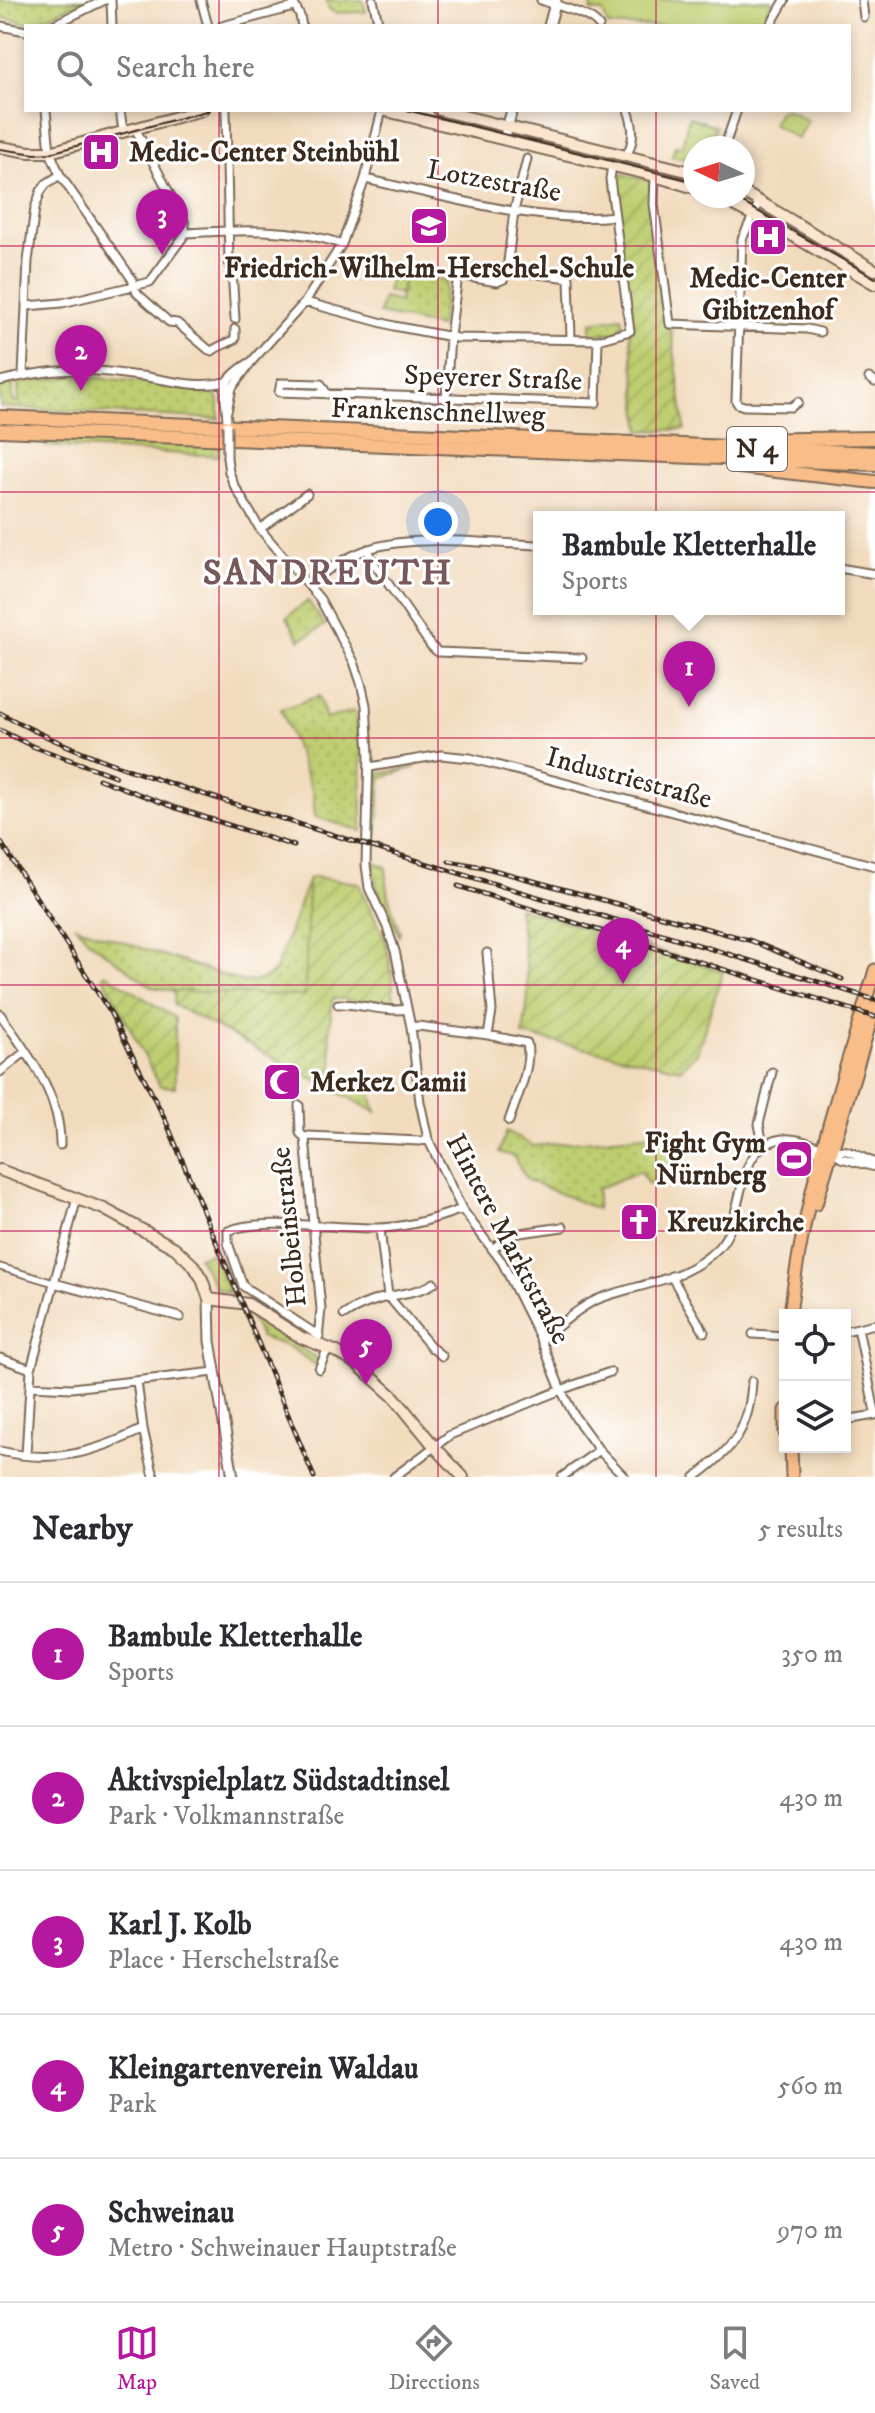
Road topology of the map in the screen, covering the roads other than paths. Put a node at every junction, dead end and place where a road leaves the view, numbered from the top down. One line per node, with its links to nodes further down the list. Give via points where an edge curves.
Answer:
1 (105, 0): 11 (street)
2 (111, 0): 12 (street)
3 (201, 0): 13 (street)
4 (373, 0): 16 (street)
5 (541, 0): 9 (street)
6 (785, 0): 19 (street)
7 (862, 0): 10 (street)
8 (293, 3): 14 (street); 15 (street)
9 (556, 3): 17 (street); 18 (street)
10 (864, 17)
11 (55, 24)
12 (112, 24)
13 (207, 24)
14 (228, 24)
15 (302, 24)
16 (379, 24)
17 (550, 24)
18 (597, 24)
19 (771, 24)
20 (0, 26): 21 (street)
21 (24, 31)
22 (46, 112): 38 (street)
23 (120, 112): 34 (street)
24 (195, 112): 33 (main road)
25 (226, 112): 53 (street)
26 (382, 112): 45 (street)
27 (390, 112): 36 (main road)
28 (447, 112): 32 (main road)
29 (511, 112): 32 (street)
30 (628, 112): 39 (street, via 633,132)
31 (736, 112): 35 (street)
32 (507, 127): 36 (street); 39 (main road)
33 (135, 128): 34 (main road); 54 (street)
34 (123, 131): 38 (main road)
35 (728, 136)
36 (504, 139): 41 (main road)
37 (0, 147): 38 (main road)
38 (50, 152): 43 (street)
39 (626, 156): 42 (main road)
40 (527, 159): 50 (street)
41 (612, 165): 44 (main road); 52 (street)
42 (683, 170)
43 (60, 175): 59 (street); 61 (street, via 37,198)
44 (655, 176): 46 (main road); 63 (street, via 670,325)
45 (365, 179): 50 (street, Lotzestraße); 55 (street)
46 (683, 184)
47 (755, 198): 48 (main road)
48 (760, 201): 51 (street); 57 (main road)
49 (742, 208): 51 (main road)
50 (514, 211): 52 (street, Lotzestraße, via 594,219); 56 (street)
51 (753, 213): 58 (main road); 63 (street, via 742,239)
52 (615, 216): 68 (street, via 630,331)
53 (230, 231): 54 (street); 55 (street, via 297,234); 62 (street)
54 (186, 233): 59 (street, via 150,282)
55 (342, 244): 60 (street)
56 (507, 270): 66 (street, via 497,282 459,278); 67 (street, via 569,278)
57 (875, 270)
58 (875, 284)
59 (134, 287): 61 (street); 64 (street, via 169,322 212,351 233,341)
60 (305, 302): 66 (street); 71 (street, via 252,361 233,373)
61 (27, 306): 69 (street)
62 (235, 319)
63 (739, 327): 65 (street); 74 (street, via 738,404 791,407)
64 (235, 329)
65 (820, 332)
66 (450, 336): 67 (street); 73 (street)
67 (571, 339): 68 (street)
68 (598, 340): 73 (street, Speyerer Straße, via 596,403)
69 (23, 375): 70 (street); 71 (street, via 79,370)
70 (0, 381)
71 (229, 385): 83 (street, Hintere Marktstraße, bridge, via 229,472)
72 (327, 394): 72 (street, Speyerer Straße, via 311,393 279,392 281,383 321,384); 73 (street, Speyerer Straße)
73 (446, 399)
74 (798, 402)
75 (0, 417): 78 (highway, Frankenschnellweg)
76 (0, 430): 78 (highway, Frankenschnellweg)
77 (875, 438): 78 (highway, via 775,439)
78 (642, 450): 79 (highway, Frankenschnellweg / N 4); 80 (highway, Frankenschnellweg / N 4); 81 (highway)
79 (875, 453)
80 (875, 464)
81 (875, 482)
82 (307, 494): 83 (street)
83 (260, 529): 88 (street, Hintere Marktstraße)
84 (533, 545): 85 (street, via 411,542)
85 (368, 549): 88 (street); 89 (street, via 436,651)
86 (845, 569): 87 (street)
87 (875, 574)
88 (308, 583): 90 (street, Hintere Marktstraße, via 361,683)
89 (582, 658)
90 (370, 767): 91 (street, Industriestraße, via 441,755 470,758); 96 (street, Hintere Marktstraße, via 369,888 393,942)
91 (875, 866)
92 (487, 953): 99 (street, via 492,1011)
93 (875, 970): 109 (main road)
94 (338, 1004): 96 (street)
95 (875, 1007): 109 (main road)
96 (407, 1009): 98 (street, Hintere Marktstraße)
97 (0, 1014): 100 (street)
98 (411, 1027): 99 (street); 106 (street, Hintere Marktstraße)
99 (488, 1035): 104 (street, via 527,1043)
100 (25, 1052): 101 (street); 107 (street, via 53,1098)
101 (0, 1072)
102 (772, 1072): 108 (street, via 759,1124)
103 (299, 1105): 105 (street, Holbeinstraße, via 300,1133)
104 (509, 1121)
105 (305, 1138): 106 (street); 114 (street, Holbeinstraße)
106 (428, 1139): 113 (street, Hintere Marktstraße)
107 (60, 1145)
108 (763, 1145): 109 (street); 119 (street, via 749,1164 737,1211 720,1245)
109 (827, 1149): 110 (street, via 844,1150); 124 (main road, via 800,1246)
110 (875, 1165)
111 (0, 1170): 112 (main road)
112 (77, 1198): 120 (street); 123 (main road, via 180,1251 200,1275)
113 (462, 1209): 116 (street); 117 (street, Hintere Marktstraße)
114 (313, 1226): 116 (street); 134 (street, Holbeinstraße); 134 (street, via 237,1227 228,1231 228,1243 243,1286)
115 (563, 1227): 117 (street, via 513,1234)
116 (380, 1229): 122 (street)
117 (492, 1249): 133 (street, Hintere Marktstraße)
118 (0, 1267): 120 (street)
119 (671, 1276): 130 (street); 133 (street, via 601,1298)
120 (54, 1283): 126 (street); 137 (street)
121 (434, 1283): 122 (street)
122 (388, 1296): 125 (street); 135 (street)
123 (209, 1299): 134 (main road, via 248,1304 299,1337); 139 (street)
124 (794, 1309)
125 (344, 1315)
126 (180, 1317)
127 (875, 1324): 128 (street)
128 (858, 1328): 129 (street); 145 (street)
129 (851, 1330)
130 (704, 1332)
131 (753, 1334): 132 (street)
132 (779, 1336)
133 (541, 1340): 144 (street, Hintere Marktstraße)
134 (321, 1343): 138 (street); 148 (main road, via 376,1379)
135 (442, 1356)
136 (0, 1358): 137 (street)
137 (31, 1369): 143 (street)
138 (319, 1369)
139 (215, 1372): 141 (street); 154 (street)
140 (610, 1372): 144 (street)
141 (137, 1381): 143 (street); 147 (street)
142 (752, 1381): 159 (street, via 751,1404 739,1433)
143 (30, 1386): 152 (street)
144 (561, 1390): 148 (street); 149 (street, Hintere Marktstraße)
145 (875, 1414): 146 (street)
146 (851, 1419)
147 (143, 1429): 152 (street, via 76,1455); 153 (street)
148 (434, 1446): 155 (street); 156 (main road)
149 (599, 1450): 157 (street); 158 (street, Hintere Marktstraße)
150 (0, 1451): 152 (street)
151 (788, 1453): 160 (main road)
152 (26, 1455)
153 (154, 1477)
154 (233, 1477)
155 (394, 1477)
156 (463, 1477)
157 (562, 1477)
158 (625, 1477)
159 (695, 1477)
160 (789, 1477)

